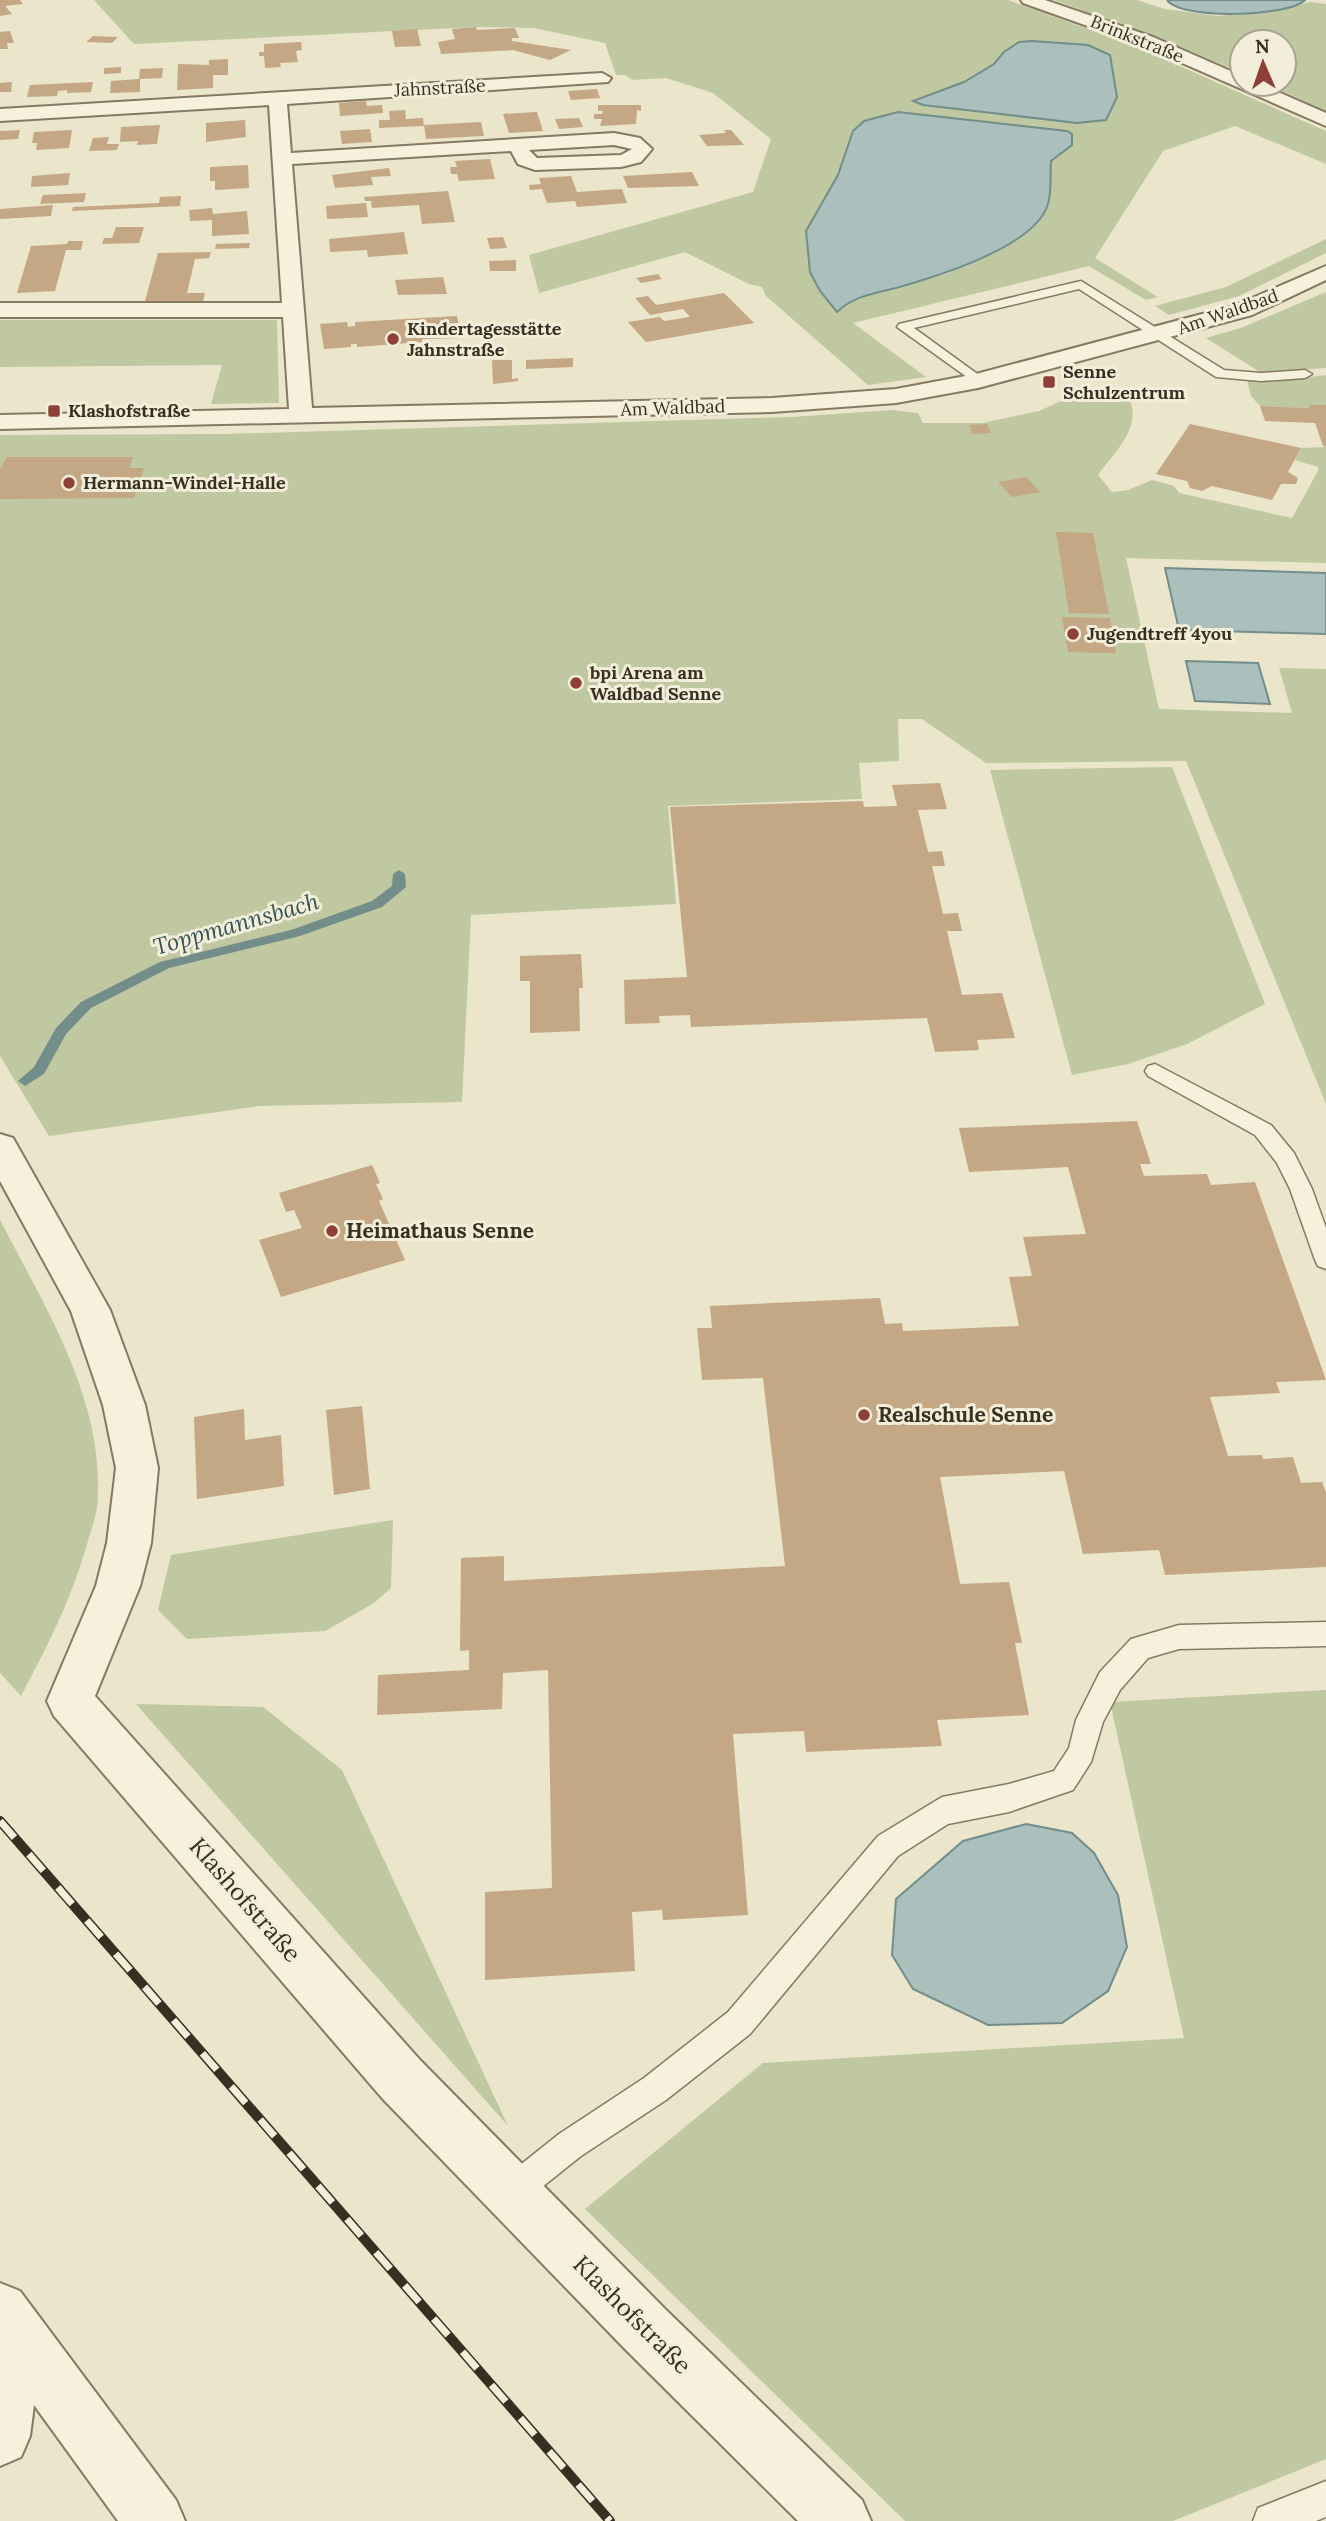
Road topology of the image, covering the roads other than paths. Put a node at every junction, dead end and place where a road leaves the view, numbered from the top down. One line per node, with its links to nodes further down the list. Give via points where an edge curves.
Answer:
1 (1029, 0): 2 (street, Brinkstraße, via 1147,41)
2 (1228, 76)
3 (602, 78): 5 (street, Jahnstraße)
4 (1277, 98): 7 (street, Brinkstraße)
5 (278, 99): 6 (street, Jahnstraße); 9 (street)
6 (0, 115)
7 (1326, 120)
8 (517, 145): 8 (street, via 614,139 643,149 634,158 621,161 535,164 526,160); 9 (street)
9 (282, 159): 12 (street)
10 (1326, 272): 13 (street, Am Waldbad, via 1244,310)
11 (0, 310): 12 (street)
12 (293, 310): 16 (street)
13 (1159, 334): 14 (lane, via 1221,374); 15 (street, Am Waldbad); 15 (lane, via 1081,285 904,327)
14 (1305, 374)
15 (978, 381): 16 (street, Am Waldbad, via 896,396 772,405)
16 (301, 417): 17 (street, Am Waldbad)
17 (0, 422)
18 (1155, 1072): 20 (lane, via 1263,1130 1286,1158)
19 (0, 1147): 22 (street, Klashofstraße, via 90,1310 124,1405 137,1468 129,1543 118,1587 70,1701 401,2079)
20 (1326, 1260)
21 (1326, 1634): 22 (lane, via 1179,1637 1140,1648 1110,1681 1090,1720 1081,1754 1063,1780 1009,1798 942,1811 888,1846 739,2023)
22 (511, 2192): 27 (street, Klashofstraße)
23 (2, 2314): 24 (street, via 10,2368); 26 (street)
24 (0, 2437)
25 (1326, 2499): 28 (lane)
26 (155, 2521)
27 (841, 2521)
28 (1271, 2521)

